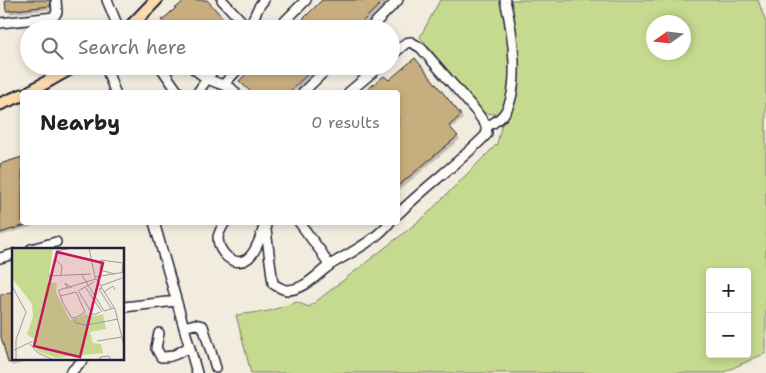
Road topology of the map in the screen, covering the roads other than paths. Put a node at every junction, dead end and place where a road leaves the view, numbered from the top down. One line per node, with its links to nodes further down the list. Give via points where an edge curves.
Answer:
1 (56, 0): 9 (street, via 54,17)
2 (107, 0): 10 (street)
3 (156, 0): 11 (main road)
4 (222, 0): 12 (street)
5 (264, 0): 13 (street, via 257,6)
6 (306, 0): 14 (street)
7 (398, 0): 15 (street)
8 (505, 0): 38 (street, via 512,46 513,95 500,119)
9 (27, 20)
10 (122, 20)
11 (136, 20)
12 (240, 20)
13 (253, 20)
14 (286, 20)
15 (378, 20)
16 (20, 21): 17 (street)
17 (0, 23)
18 (400, 48): 38 (street, via 411,42 422,48)
19 (59, 75): 29 (main road)
20 (109, 75): 30 (street)
21 (166, 75): 31 (street)
22 (202, 75): 27 (street)
23 (210, 75): 27 (street)
24 (232, 75): 28 (street)
25 (321, 75): 34 (street)
26 (369, 75): 35 (street)
27 (207, 79): 28 (street); 32 (street)
28 (223, 85): 33 (street)
29 (33, 90)
30 (114, 90)
31 (177, 90)
32 (199, 90)
33 (233, 90)
34 (305, 90)
35 (351, 90)
36 (20, 96): 37 (main road)
37 (0, 104)
38 (486, 127): 39 (street, via 487,134 477,144)
39 (400, 212)
40 (155, 225): 49 (street)
41 (224, 225): 42 (street, via 218,237 220,247 225,256 241,262 250,257)
42 (264, 225)
43 (265, 225): 48 (street, via 273,284 286,290 304,286)
44 (301, 225): 48 (street)
45 (388, 225): 48 (street, via 360,248)
46 (56, 242): 47 (street)
47 (34, 248)
48 (329, 266)
49 (176, 301): 50 (street); 51 (street)
50 (125, 307)
51 (184, 328): 53 (street); 55 (street, via 195,324 203,326)
52 (159, 333): 53 (street, via 156,348 161,357 176,355)
53 (189, 346): 57 (street)
54 (83, 360): 56 (street)
55 (216, 368)
56 (70, 373)
57 (197, 373)

